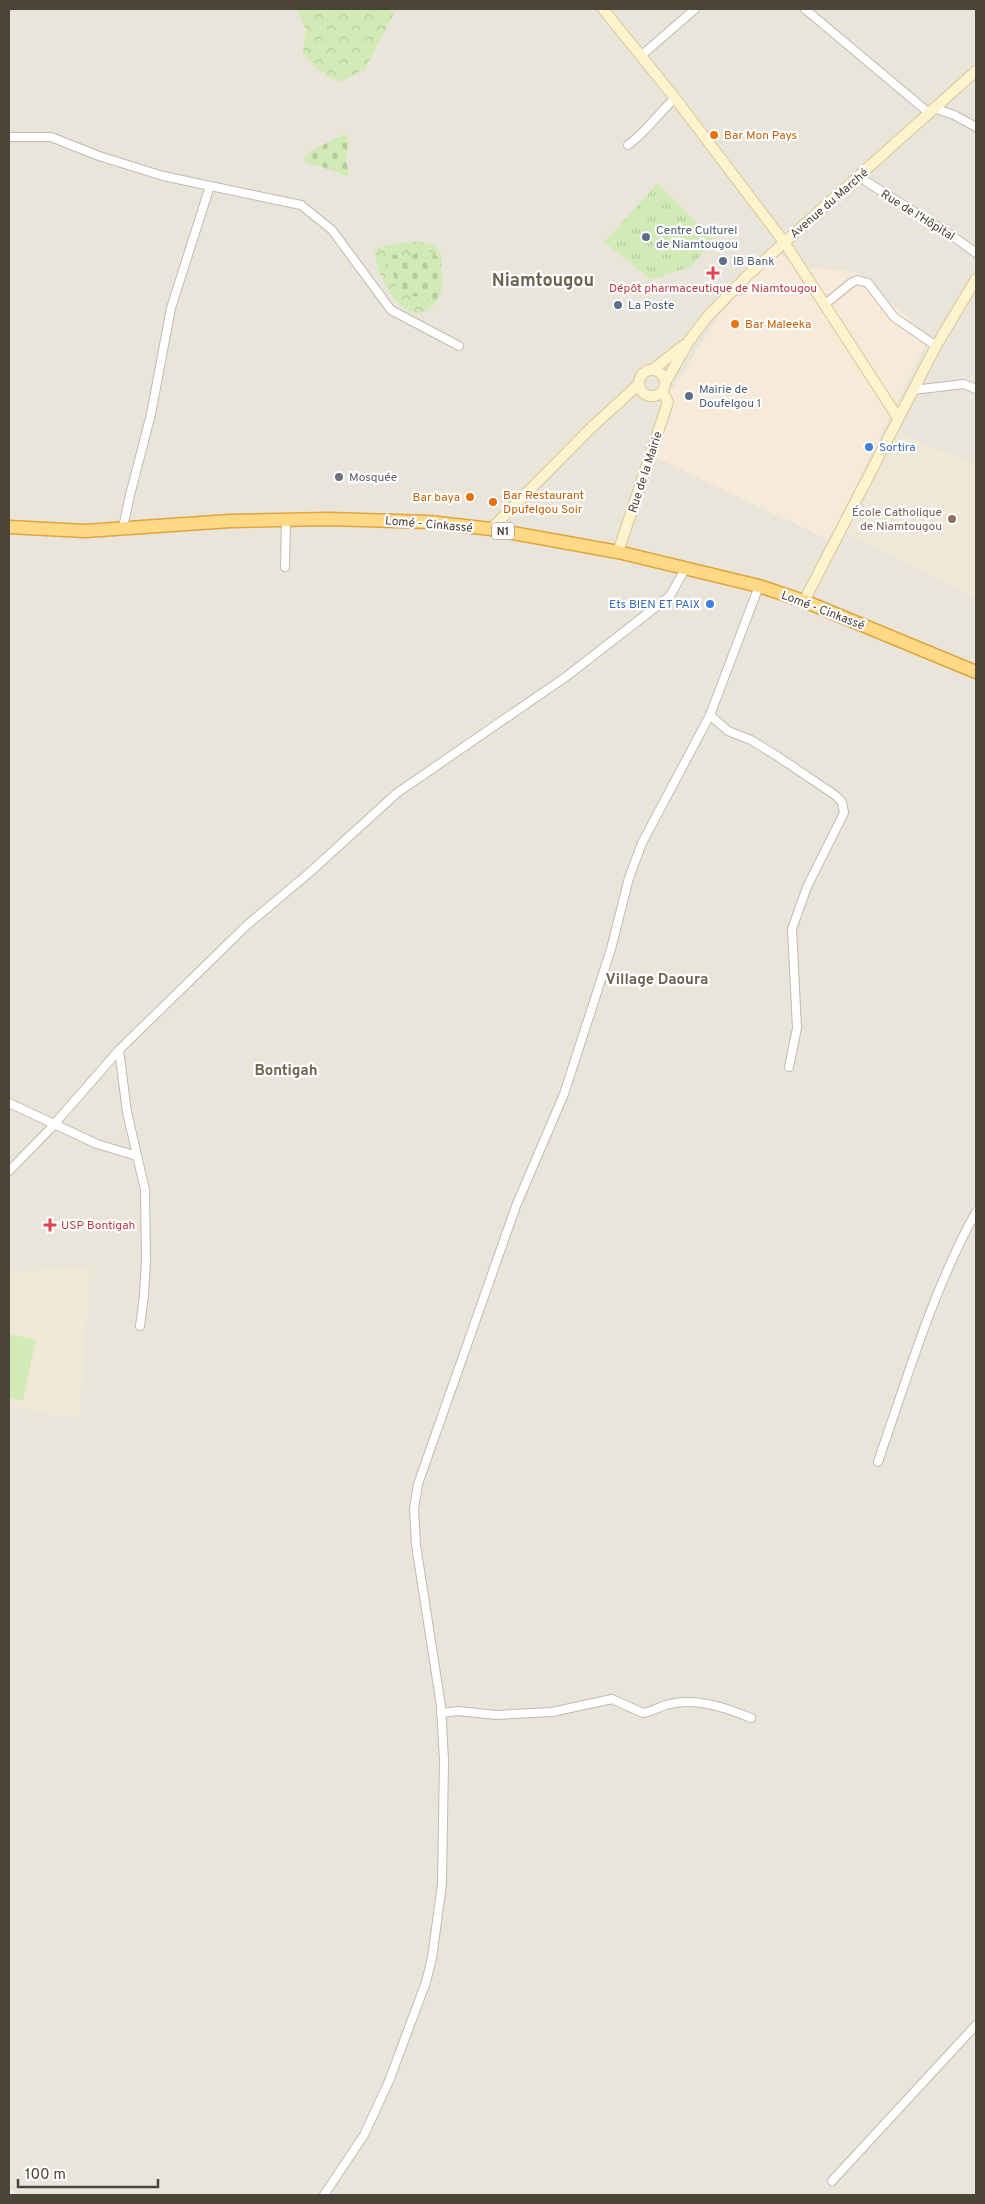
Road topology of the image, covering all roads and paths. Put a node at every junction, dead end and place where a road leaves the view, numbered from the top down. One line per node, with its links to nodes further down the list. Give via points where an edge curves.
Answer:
1 (603, 9): 4 (main road)
2 (695, 9): 4 (street)
3 (805, 9): 7 (street)
4 (642, 56): 6 (main road)
5 (976, 71): 7 (main road, Avenue du Marché)
6 (675, 98): 10 (street); 13 (main road)
7 (932, 111): 8 (street, via 954,114); 11 (main road, Avenue du Marché)
8 (976, 127)
9 (9, 137): 12 (street, via 51,137 163,176)
10 (628, 145)
11 (859, 178): 13 (main road, Avenue du Marché); 14 (street, Rue de l'Hôpital)
12 (210, 186): 18 (street, via 301,205 332,230 391,310); 28 (street, via 171,308 152,414)
13 (784, 242): 16 (main road); 17 (main road, Avenue du Marché, via 708,317)
14 (976, 253)
15 (976, 279): 19 (main road)
16 (824, 305): 19 (street, via 851,283 857,280 868,283 894,317); 25 (main road)
17 (689, 341): 20 (main road, Avenue du Marché); 22 (main road, Avenue du Marché)
18 (459, 346)
19 (936, 346): 24 (main road)
20 (652, 370): 21 (main road, via 643,374); 22 (main road, via 661,374)
21 (639, 384): 22 (main road, via 648,396); 29 (main road)
22 (664, 387): 30 (main road, Rue de la Mairie, via 668,402)
23 (976, 389): 24 (street, via 964,384)
24 (913, 390): 25 (main road)
25 (898, 418): 34 (main road)
26 (286, 520): 28 (highway, Lomé - Cinkassé / N1); 29 (highway, Lomé - Cinkassé / N1, via 429,522); 31 (street)
27 (9, 527): 28 (highway, Lomé - Cinkassé / N1, via 86,531)
28 (123, 528)
29 (491, 529): 30 (highway, Lomé - Cinkassé / N1)
30 (618, 552): 32 (highway, Lomé - Cinkassé / N1)
31 (285, 567)
32 (685, 569): 33 (highway, Lomé - Cinkassé / N1); 37 (street, via 670,596 567,676 397,793 310,873 246,926)
33 (759, 586): 34 (highway, Lomé - Cinkassé / N1); 36 (street)
34 (804, 601): 35 (highway, Lomé - Cinkassé / N1)
35 (976, 672)
36 (710, 715): 38 (street, via 728,730 764,748 842,802 844,813 807,887 792,929 797,1028); 46 (street, via 642,843 564,1094 516,1206 418,1484 414,1509 416,1545)
37 (119, 1050): 40 (street); 41 (street)
38 (789, 1066)
39 (9, 1104): 40 (street)
40 (55, 1123): 41 (street, via 97,1144); 42 (street)
41 (137, 1156): 44 (street, via 144,1190 145,1220 144,1295)
42 (9, 1171)
43 (976, 1212): 45 (street, via 963,1234 937,1298)
44 (140, 1326)
45 (878, 1462)
46 (441, 1713): 47 (street, via 552,1712 612,1699 643,1712 688,1702 722,1707); 50 (street, via 444,1760 442,1884 428,1974 389,2081 364,2135)
47 (751, 1718)
48 (976, 2025): 49 (street)
49 (832, 2182)
50 (324, 2195)

